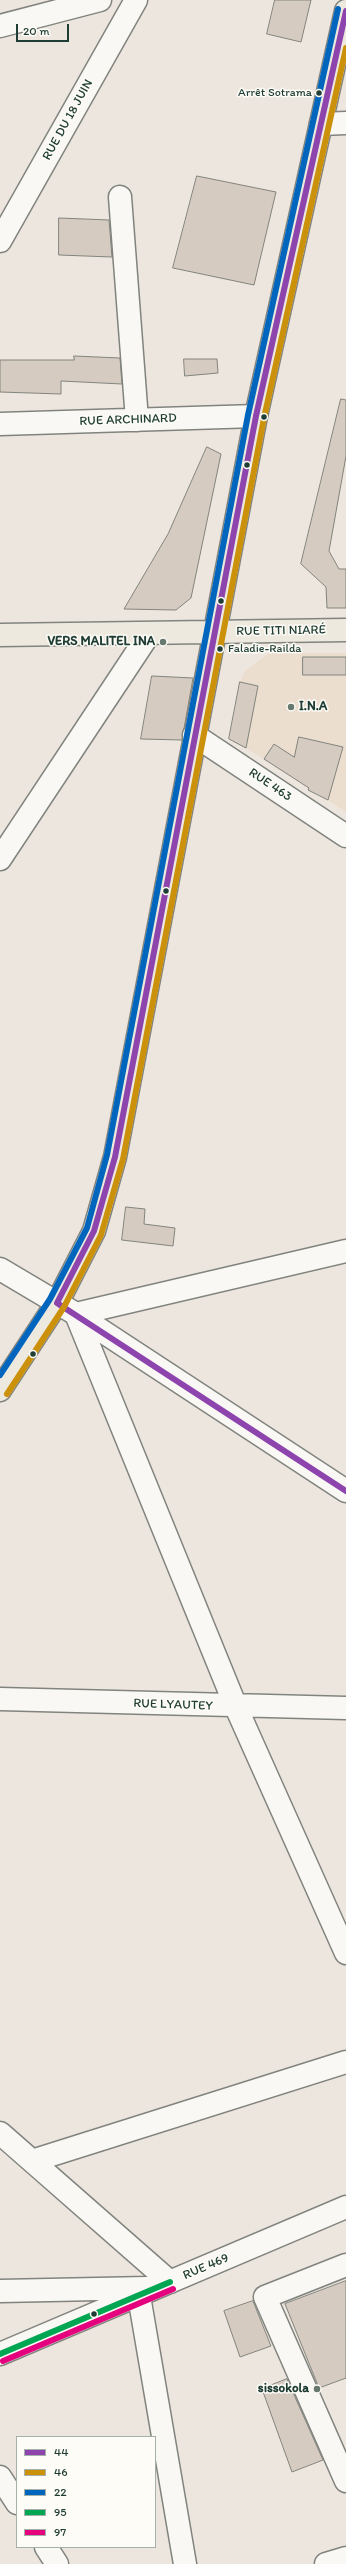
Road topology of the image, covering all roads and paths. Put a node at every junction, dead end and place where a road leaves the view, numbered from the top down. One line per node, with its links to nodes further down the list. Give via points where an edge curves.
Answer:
1 (100, 0): 4 (street)
2 (136, 0): 8 (street, RUE DU 18 JUIN)
3 (346, 11): 6 (main road)
4 (0, 26)
5 (346, 123): 6 (street)
6 (321, 124): 9 (main road)
7 (120, 197): 10 (street)
8 (0, 241)
9 (256, 416): 10 (street, RUE ARCHINARD); 13 (main road)
10 (137, 420): 11 (street, RUE ARCHINARD)
11 (0, 424)
12 (346, 630): 13 (main road, RUE TITI NIARÉ)
13 (215, 633): 14 (main road, RUE TITI NIARÉ); 16 (main road)
14 (148, 634): 15 (main road, RUE TITI NIARÉ); 18 (street)
15 (0, 635)
16 (194, 735): 17 (street, RUE 463); 21 (main road, via 115,1157 94,1231)
17 (346, 836)
18 (0, 859)
19 (346, 1251): 22 (street)
20 (0, 1270): 21 (street)
21 (57, 1303): 22 (street); 23 (main road)
22 (76, 1314): 24 (street); 26 (street)
23 (0, 1390)
24 (346, 1491)
25 (0, 1699): 26 (street, RUE LYAUTEY)
26 (236, 1707): 27 (street, RUE LYAUTEY); 28 (street)
27 (346, 1708)
28 (346, 1953)
29 (346, 2062): 31 (street)
30 (0, 2133): 31 (street)
31 (32, 2161): 34 (street)
32 (346, 2208): 34 (street, RUE 469)
33 (346, 2265): 38 (street, via 265,2297)
34 (156, 2289): 35 (street); 36 (street, RUE 469); 43 (street)
35 (0, 2291)
36 (0, 2354)
37 (0, 2477): 39 (street)
38 (346, 2481)
39 (16, 2501)
40 (47, 2548): 42 (street)
41 (346, 2558): 44 (street)
42 (57, 2564)
43 (185, 2564)
44 (326, 2564)

